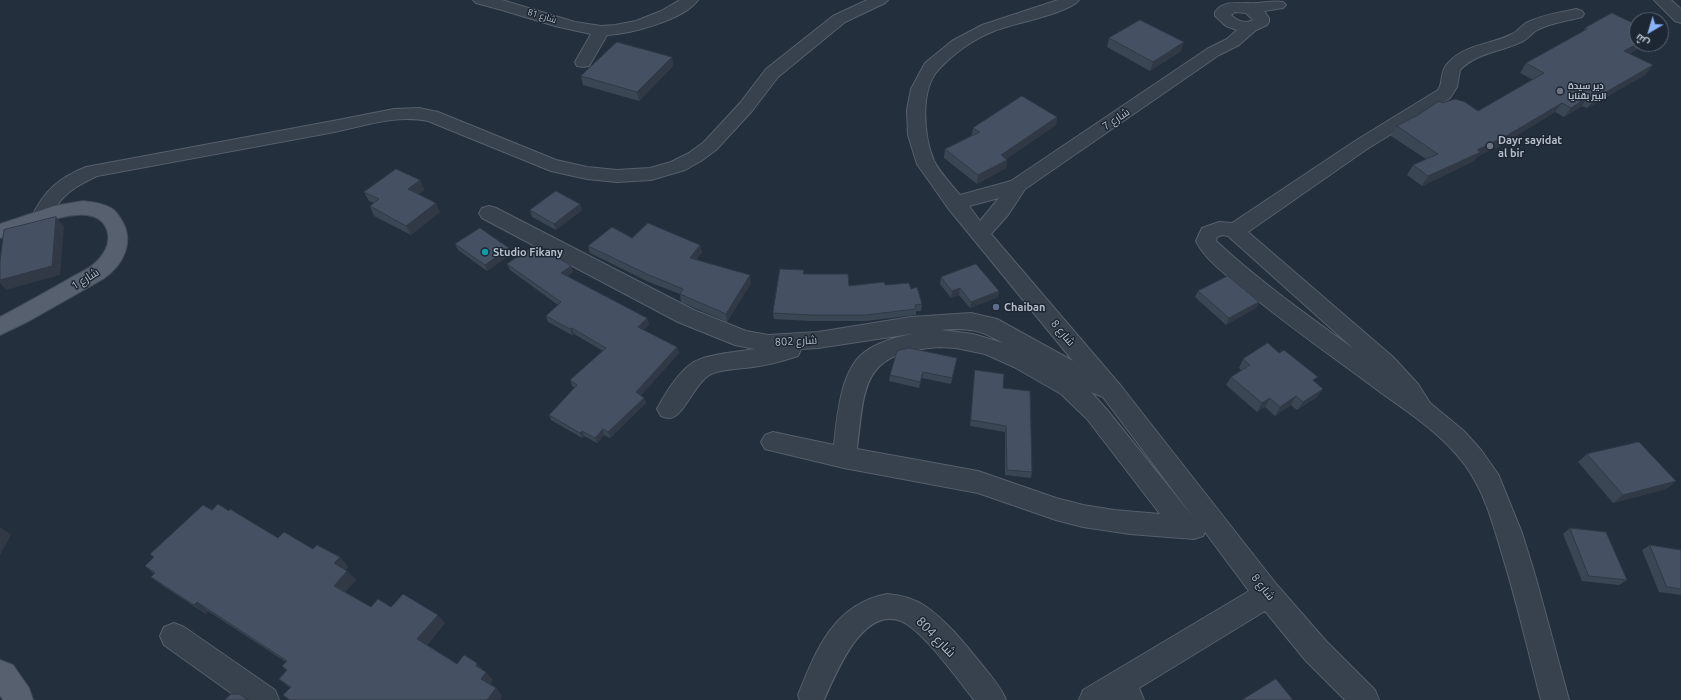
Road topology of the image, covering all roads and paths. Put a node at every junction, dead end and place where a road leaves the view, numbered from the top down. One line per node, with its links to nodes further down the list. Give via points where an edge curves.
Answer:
1 (481, 0): 10 (street, شارع 81, via 569,25)
2 (690, 0): 10 (street, شارع 81, via 656,20 631,28)
3 (880, 0): 16 (street, via 839,19 772,73 746,107 710,146 678,166 651,174 617,176 551,165 432,116 419,112 400,112 340,126 93,171 62,186 45,207)
4 (1071, 0): 14 (street, شارع 8, via 988,28 958,44 931,67 920,89 916,110 917,135 926,164)
5 (1662, 0): 9 (street)
6 (1281, 3): 7 (street, via 1272,12)
7 (1240, 11): 11 (street); 11 (street, شارع 7, via 1233,42)
8 (1576, 14): 18 (street, via 1544,22 1526,30 1520,37 1496,44 1456,64 1449,75 1449,90 1444,94 1361,145)
9 (1681, 18)
10 (602, 30): 12 (street)
11 (1213, 52): 13 (street, شارع 7)
12 (583, 62)
13 (1018, 186): 14 (street); 19 (street, via 1002,210)
14 (955, 203): 19 (street, شارع 8)
15 (489, 213): 21 (street, شارع 802, via 643,294 716,329 743,339 768,343)
16 (42, 217): 17 (main road, شارع 1); 20 (main road, شارع 1, via 69,209 83,208 105,213 119,235 117,249 102,269)
17 (0, 231)
18 (1235, 231): 24 (street, via 1385,363 1403,381 1417,399); 24 (street, via 1218,228 1209,233 1206,241 1219,256 1275,303)
19 (980, 234): 22 (street, شارع 8)
20 (0, 327)
21 (818, 340): 22 (street, شارع 802, via 911,325 971,321 990,325); 23 (street, via 775,355 700,369 689,379)
22 (1113, 393): 28 (street, شارع 8)
23 (669, 409)
24 (1421, 409): 39 (street, via 1456,438 1489,481 1522,575)
25 (773, 442): 26 (street)
26 (844, 458): 27 (street, via 980,483 1067,512 1110,521); 27 (street, via 854,389 865,367 876,356 891,348 912,342 963,339 978,342 1026,362 1078,394 1089,404)
27 (1185, 527): 28 (street)
28 (1219, 530): 29 (street, شارع 8)
29 (1268, 594): 32 (street); 38 (street, شارع 8, via 1316,651)
30 (174, 636): 35 (street)
31 (0, 674): 34 (main road)
32 (1124, 692): 37 (street)
33 (812, 694): 36 (street, شارع 804, via 848,629 868,613 884,607 899,608 914,614 934,631)
34 (19, 700)
35 (266, 700)
36 (992, 700)
37 (1093, 700)
38 (1365, 700)
39 (1555, 700)

